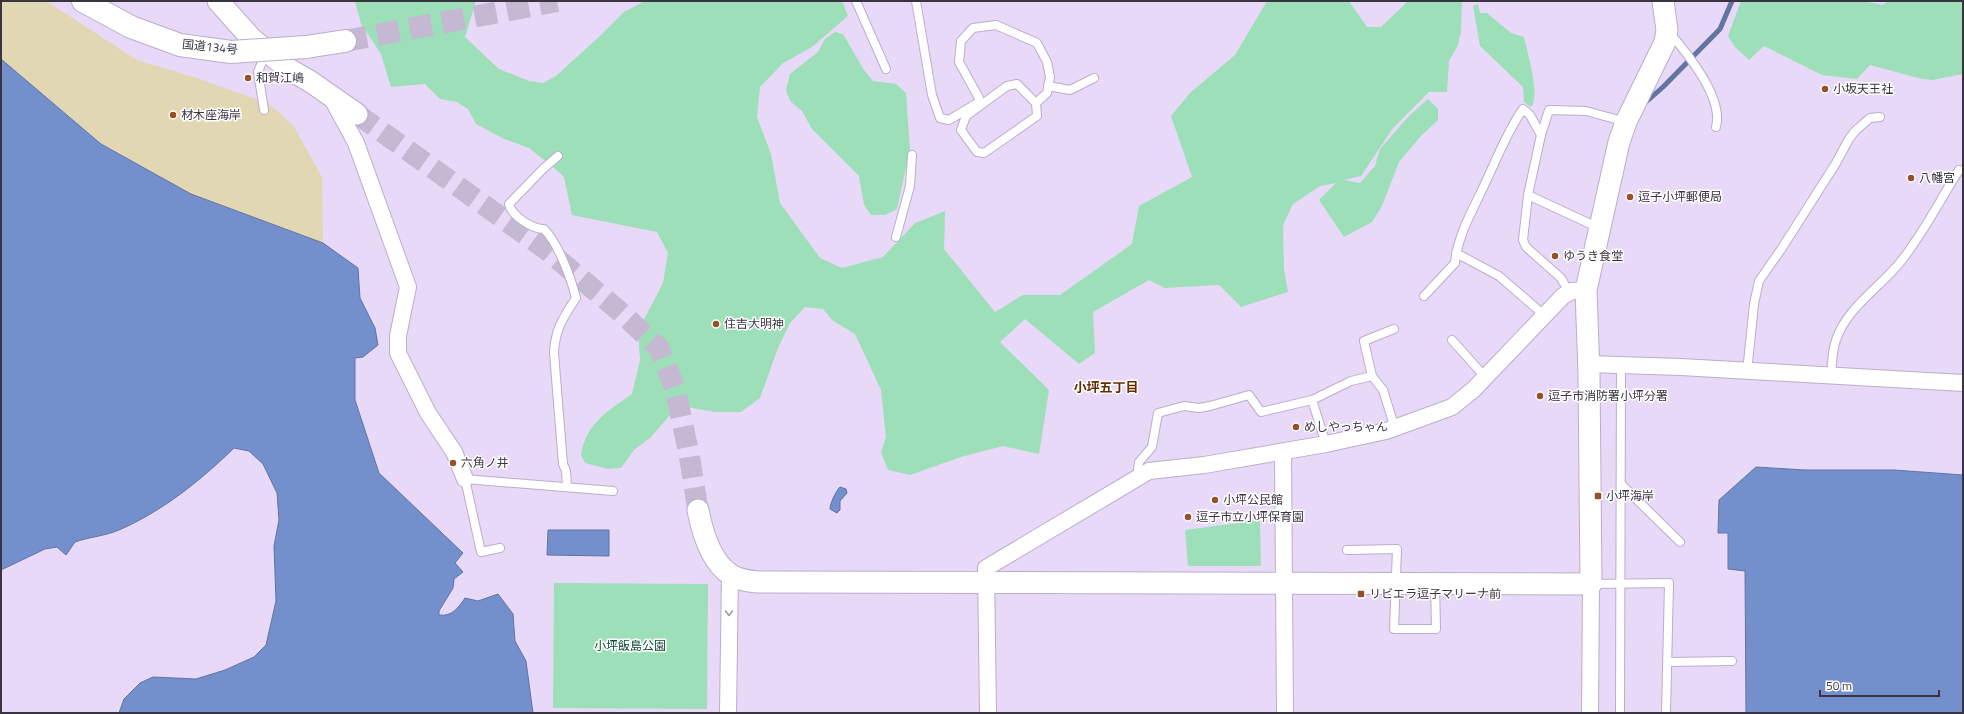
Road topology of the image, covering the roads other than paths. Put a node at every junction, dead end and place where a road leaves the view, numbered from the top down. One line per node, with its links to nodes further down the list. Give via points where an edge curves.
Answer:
1 (83, 1): 7 (highway, 国道134号, bridge, via 131,28 180,45 231,52 306,47)
2 (218, 1): 8 (street, via 251,38)
3 (856, 1): 9 (lane)
4 (916, 1): 11 (lane, via 932,95 940,118 949,120 979,102 959,62 961,41 973,28 996,24 1037,43 1047,62 1050,77)
5 (1663, 1): 6 (street)
6 (1667, 30): 17 (street, via 1665,42); 18 (lane, via 1685,51 1705,83 1714,103 1718,120)
7 (345, 41)
8 (266, 50): 12 (street, via 287,68); 14 (lane, via 258,72)
9 (886, 69)
10 (1094, 78): 11 (lane, via 1070,90)
11 (1048, 86): 13 (lane, via 1047,93)
12 (330, 95): 15 (street); 44 (street, via 356,143 408,288 398,336 398,353 428,413 454,452)
13 (1036, 103): 13 (lane, via 1037,116 984,153 977,152 961,130 966,116 1007,86 1017,84)
14 (264, 110)
15 (357, 114)
16 (1880, 117): 34 (lane, via 1870,118 1855,131 1759,281)
17 (1626, 122): 19 (lane, via 1586,111 1549,110); 24 (street, via 1619,142)
18 (1716, 127)
19 (1540, 135): 23 (lane); 26 (lane, via 1530,115 1523,109 1511,128 1462,233)
20 (912, 155): 25 (lane, via 910,186)
21 (558, 156): 46 (lane, via 509,204 510,209 522,219 536,229 544,229 553,239 576,298 559,324 554,353)
22 (1960, 170): 36 (lane, via 1901,261 1843,326 1836,339)
23 (1528, 195): 24 (lane); 27 (lane, via 1523,240 1526,247)
24 (1600, 228): 27 (street)
25 (896, 237)
26 (1456, 253): 28 (lane, via 1455,263); 29 (lane, via 1499,276)
27 (1577, 291): 29 (street); 32 (street)
28 (1424, 296)
29 (1544, 315): 37 (street)
30 (1394, 330): 35 (lane, via 1364,341)
31 (1452, 340): 37 (lane)
32 (1589, 364): 33 (street); 57 (street)
33 (1621, 365): 34 (street); 45 (lane)
34 (1747, 372): 36 (street)
35 (1372, 376): 39 (lane, via 1351,381); 40 (lane, via 1383,390)
36 (1831, 376): 38 (street)
37 (1486, 378): 41 (street, via 1457,404 1442,412 1386,431)
38 (1963, 383)
39 (1312, 400): 41 (lane); 43 (lane, via 1262,412 1249,395 1210,406 1184,406 1158,414 1152,447 1139,462)
40 (1393, 422)
41 (1326, 444): 42 (street)
42 (1283, 453): 43 (street, via 1149,471); 54 (street)
43 (1137, 478): 53 (street, via 986,568)
44 (465, 479): 46 (lane); 50 (lane, via 481,552)
45 (1622, 485): 49 (lane); 58 (lane)
46 (567, 486): 47 (lane)
47 (613, 491)
48 (698, 510): 52 (street, via 703,536 714,555)
49 (1680, 542)
50 (500, 548)
51 (1347, 550): 55 (lane, via 1397,549)
52 (730, 574): 53 (street, via 742,580 758,582); 61 (street, one-way to 61)
53 (987, 583): 54 (street); 62 (street)
54 (1284, 584): 55 (street); 63 (street)
55 (1395, 584): 56 (street); 56 (lane, via 1394,629 1436,629)
56 (1435, 584): 57 (street)
57 (1591, 584): 58 (lane); 64 (street)
58 (1621, 584): 59 (lane, via 1669,583); 65 (lane)
59 (1668, 662): 60 (lane); 66 (lane)
60 (1732, 662)
61 (728, 713)
62 (988, 713)
63 (1285, 713)
64 (1590, 713)
65 (1620, 713)
66 (1666, 713)

